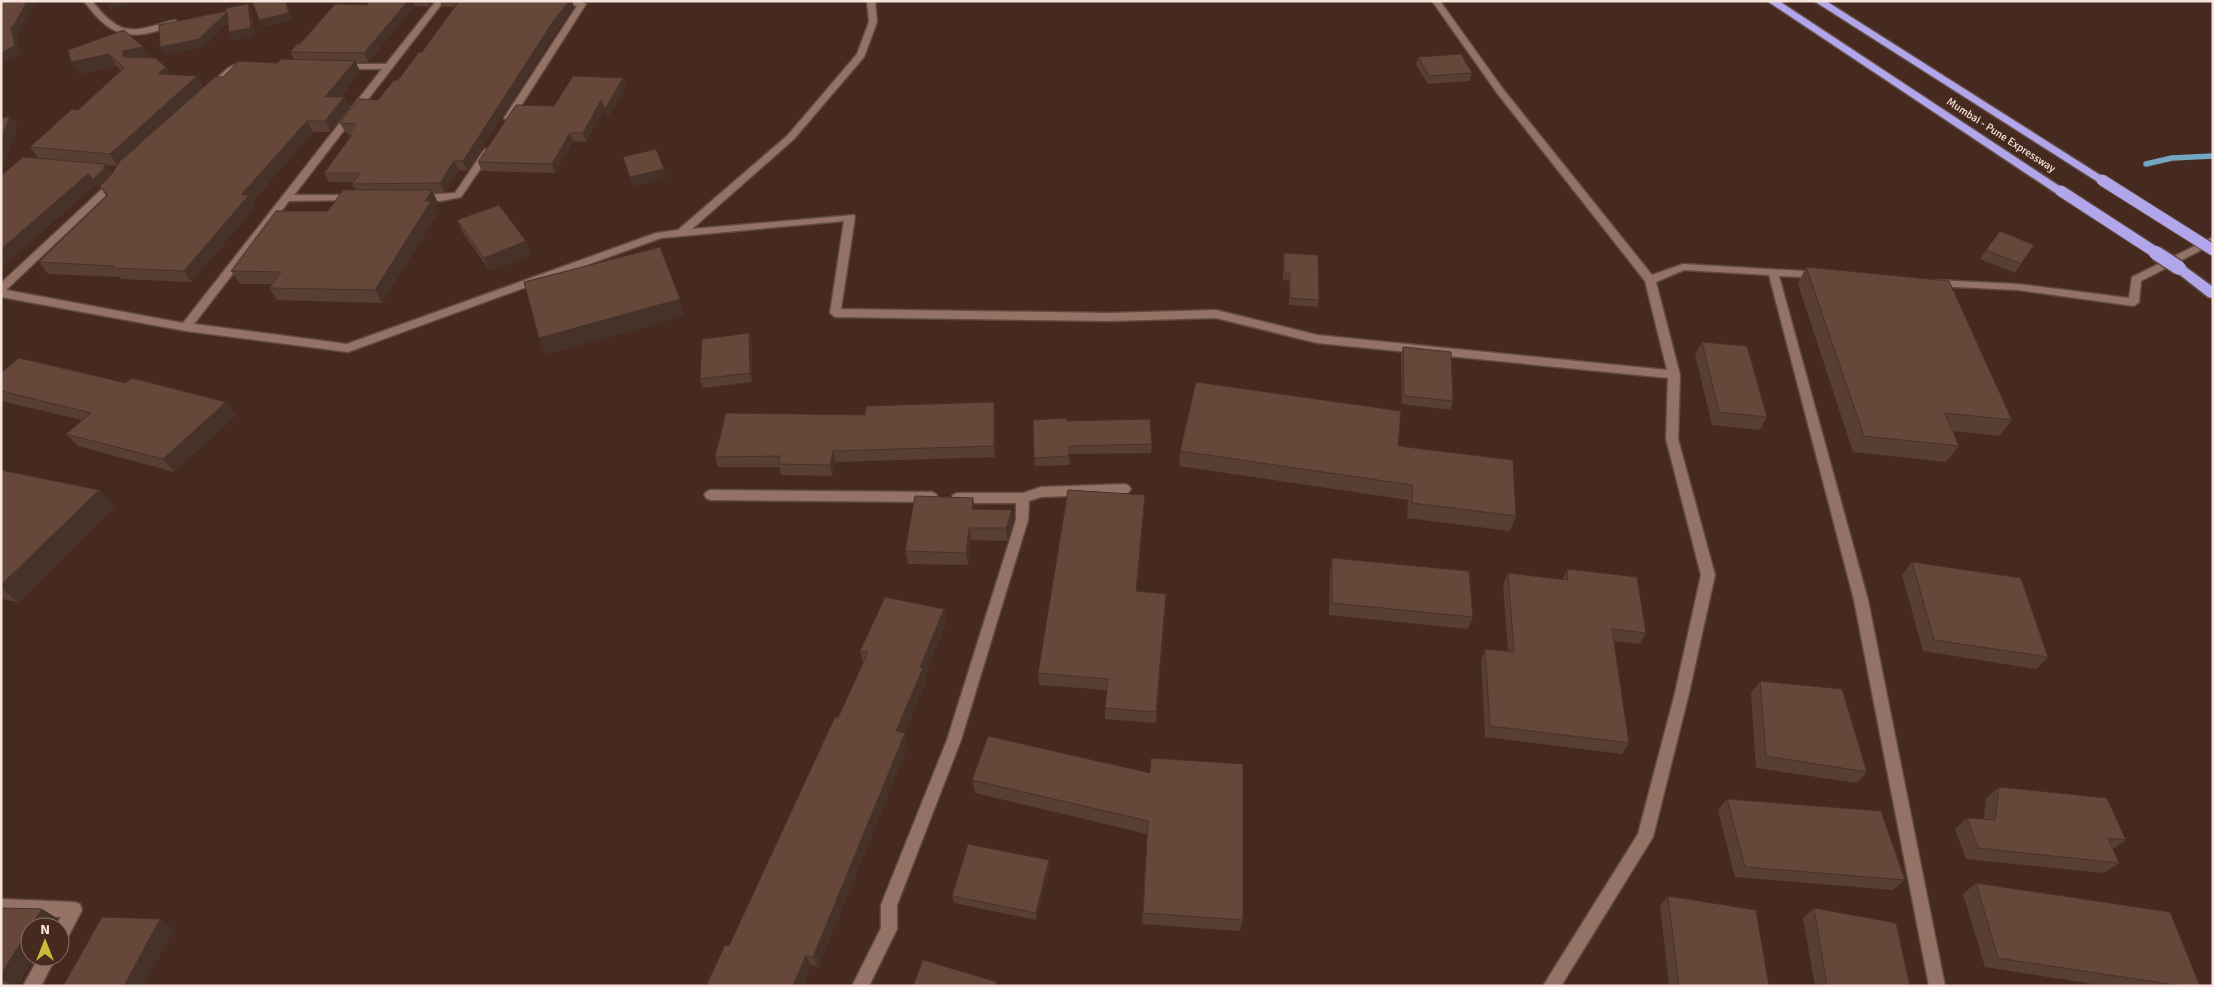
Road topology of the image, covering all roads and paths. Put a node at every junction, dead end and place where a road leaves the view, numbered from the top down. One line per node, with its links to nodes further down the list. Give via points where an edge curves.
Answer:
1 (88, 1): 8 (street, via 101,18 127,33)
2 (440, 1): 11 (street)
3 (560, 1): 13 (street, via 582,4)
4 (871, 1): 19 (street, via 873,22 861,55 791,137)
5 (1436, 1): 24 (street, via 1500,91)
6 (1772, 1): 28 (highway, Mumbai - Pune Expressway, bridge, via 2179,268)
7 (1819, 1): 21 (highway, Mumbai - Pune Expressway, bridge)
8 (181, 22)
9 (250, 64): 12 (street, via 240,64 231,70)
10 (329, 66): 11 (street)
11 (388, 67): 16 (street)
12 (202, 97)
13 (505, 125)
14 (491, 147): 18 (street, via 458,195)
15 (111, 170): 26 (street, via 120,171 116,182)
16 (287, 198): 17 (street); 29 (street)
17 (364, 198)
18 (412, 198)
19 (681, 233): 29 (street, via 660,235 348,348); 30 (street, via 850,218 835,313 1109,317 1216,314 1317,339)
20 (2213, 240): 25 (street, via 2136,279 2134,302 2018,287)
21 (2213, 250)
22 (1773, 272): 23 (street); 24 (street, via 1683,267); 40 (street, via 1861,600)
23 (1831, 276)
24 (1650, 280): 30 (street)
25 (1918, 282)
26 (1, 289)
27 (1, 293): 29 (street)
28 (2213, 294)
29 (186, 327)
30 (1674, 375): 39 (street, via 1672,440 1708,575 1682,693 1644,837)
31 (1125, 489): 33 (street, via 1040,492)
32 (710, 495): 33 (street)
33 (1023, 498): 38 (street, via 1022,520 954,740 889,905 889,929)
34 (1, 907): 35 (street, via 74,910)
35 (70, 917)
36 (42, 967): 37 (street)
37 (32, 986)
38 (860, 986)
39 (1551, 986)
40 (1937, 986)

